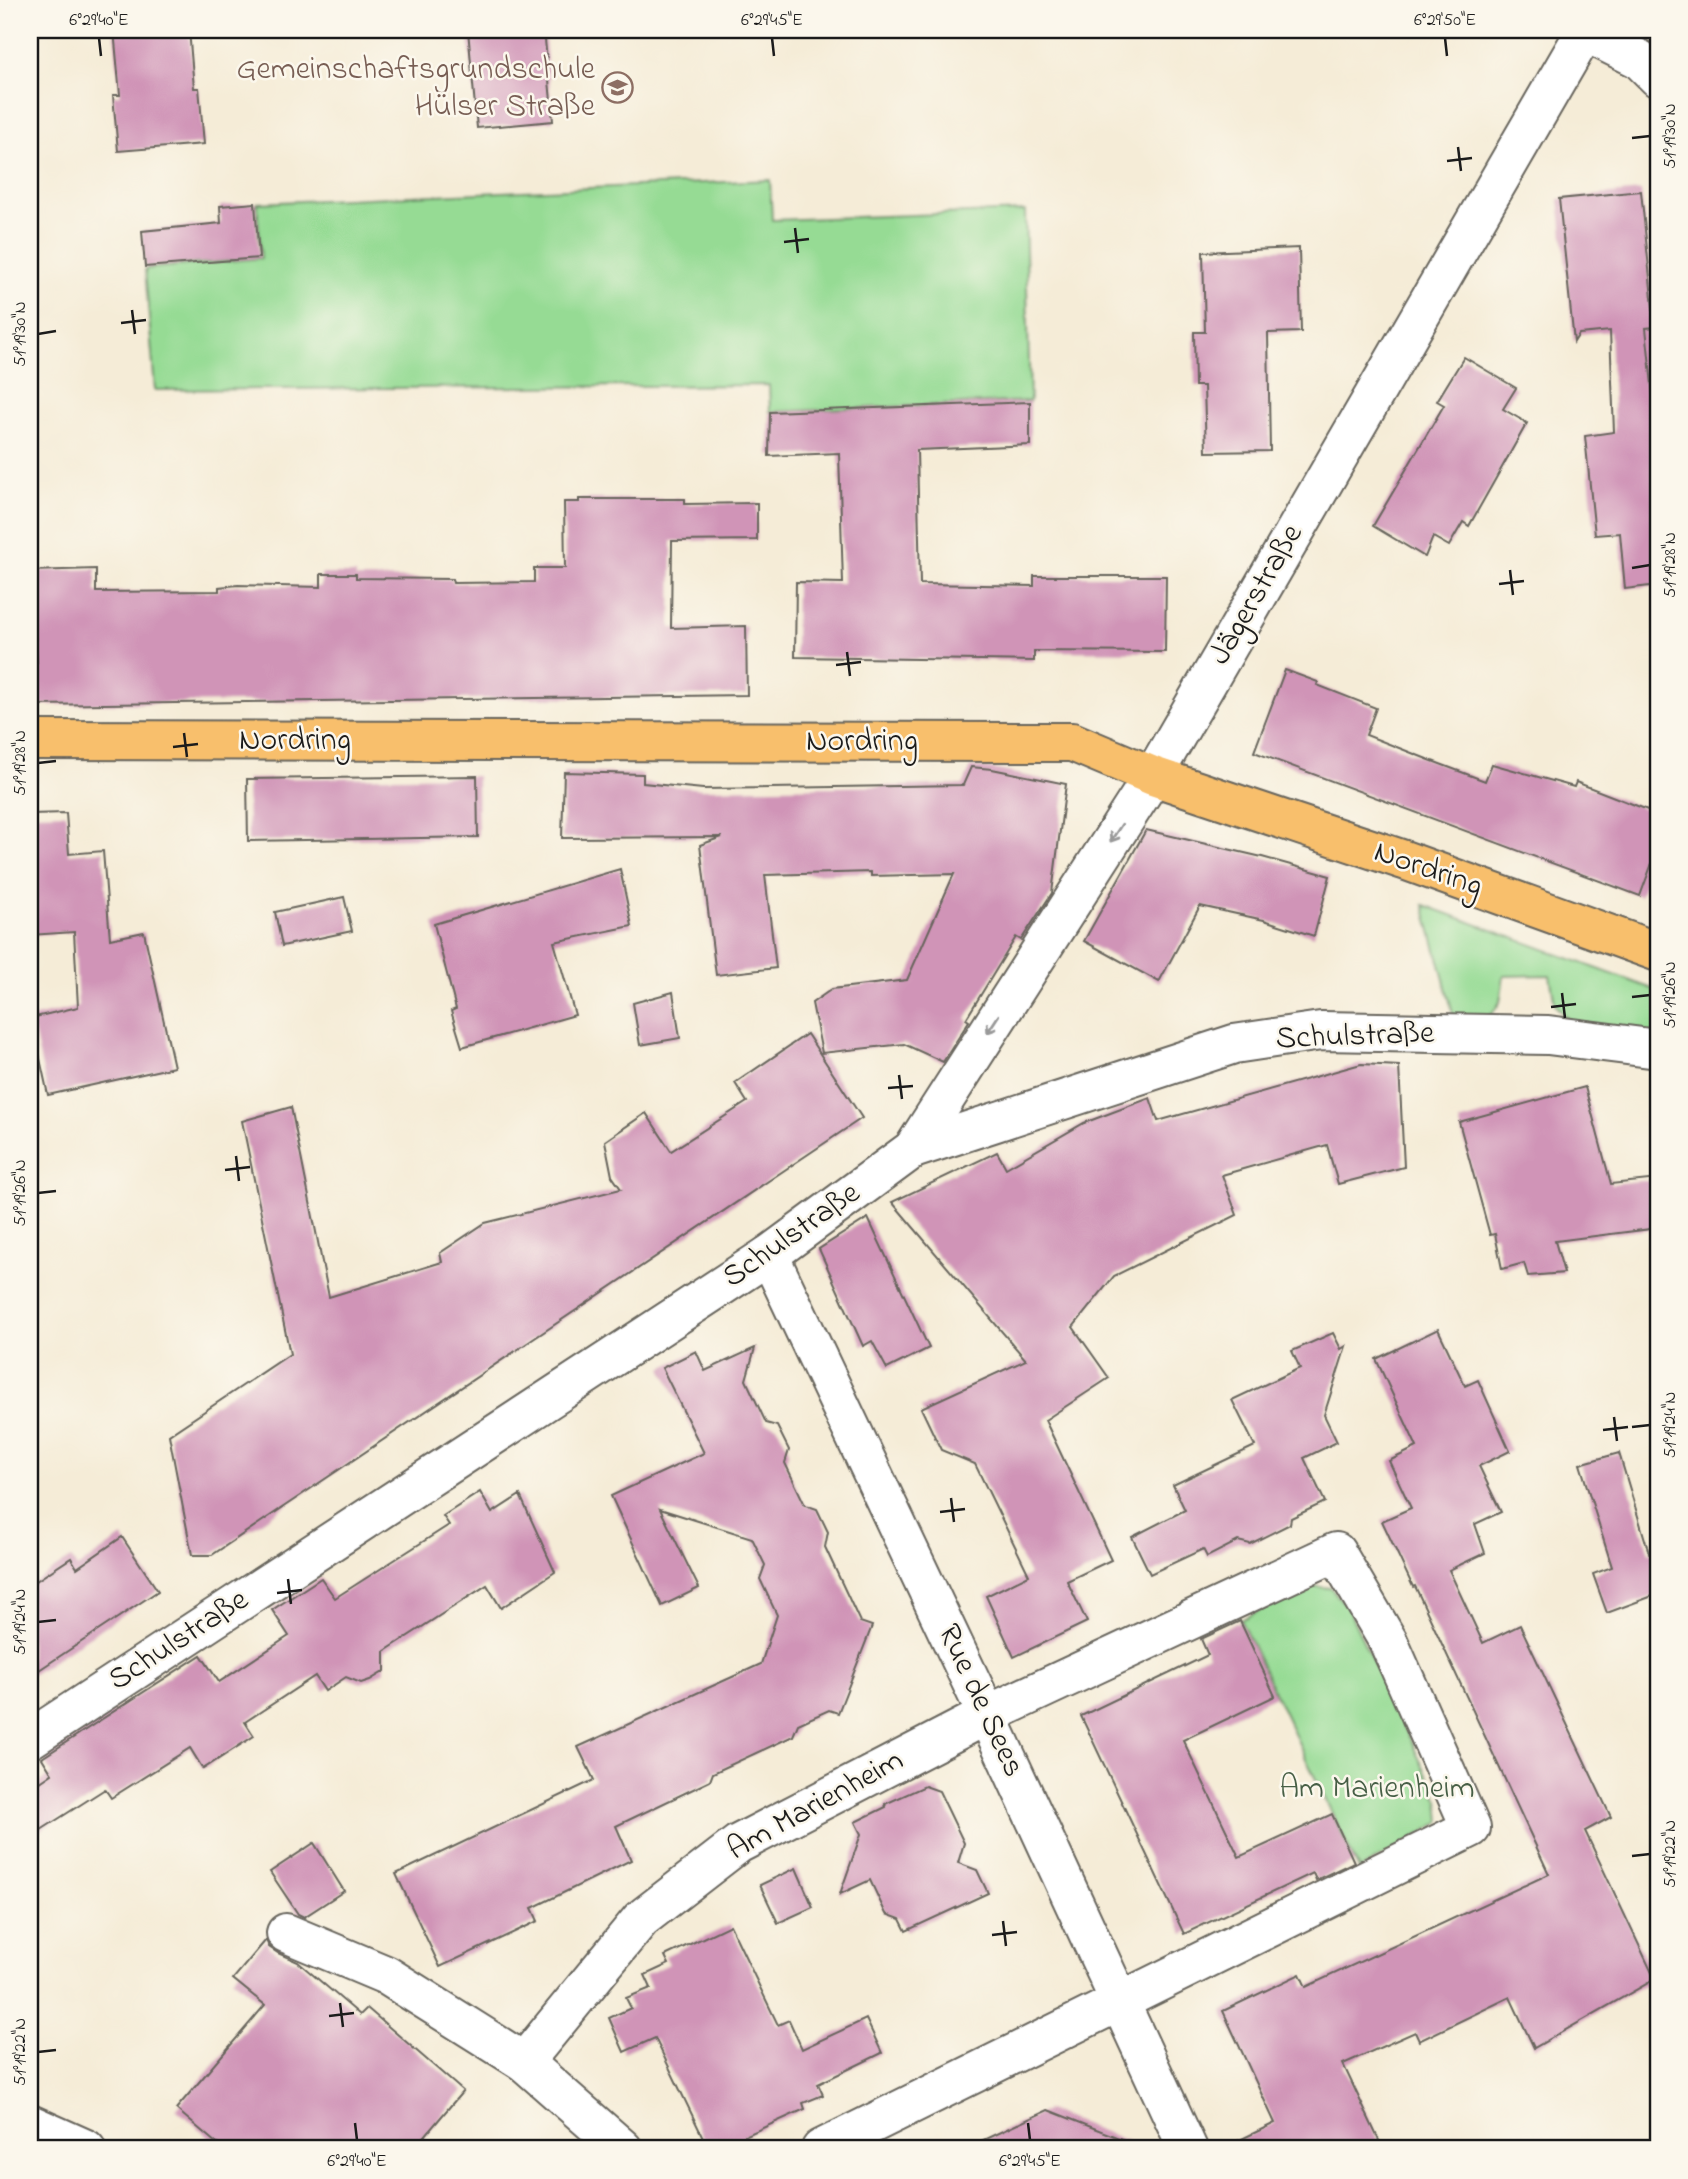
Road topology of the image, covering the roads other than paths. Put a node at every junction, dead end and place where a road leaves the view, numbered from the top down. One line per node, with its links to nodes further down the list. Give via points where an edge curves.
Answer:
1 (1585, 31): 2 (street, via 1639,59); 4 (street, Jägerstraße)
2 (1658, 78)
3 (30, 740): 4 (main road, Nordring, via 1072,742)
4 (1153, 776): 5 (main road, Nordring); 7 (street, Jägerstraße, one-way to 7)
5 (1658, 952)
6 (1658, 1049): 7 (street, Schulstraße, via 1548,1035 1321,1031 1234,1044)
7 (913, 1149): 8 (street, Schulstraße)
8 (769, 1255): 9 (street, Rue de Sees); 10 (street, Schulstraße)
9 (987, 1715): 12 (street, Rue de Sees); 12 (street, Am Marienheim, via 1336,1552 1388,1641 1471,1828); 13 (street, Am Marienheim, via 738,1844 641,1919)
10 (30, 1739)
11 (286, 1933): 13 (street, via 386,1975)
12 (1119, 2003): 17 (street, Am Marienheim); 18 (street, Rue de Sees)
13 (524, 2062): 16 (street)
14 (30, 2124): 15 (street)
15 (86, 2149)
16 (623, 2149)
17 (821, 2149)
18 (1188, 2149)

